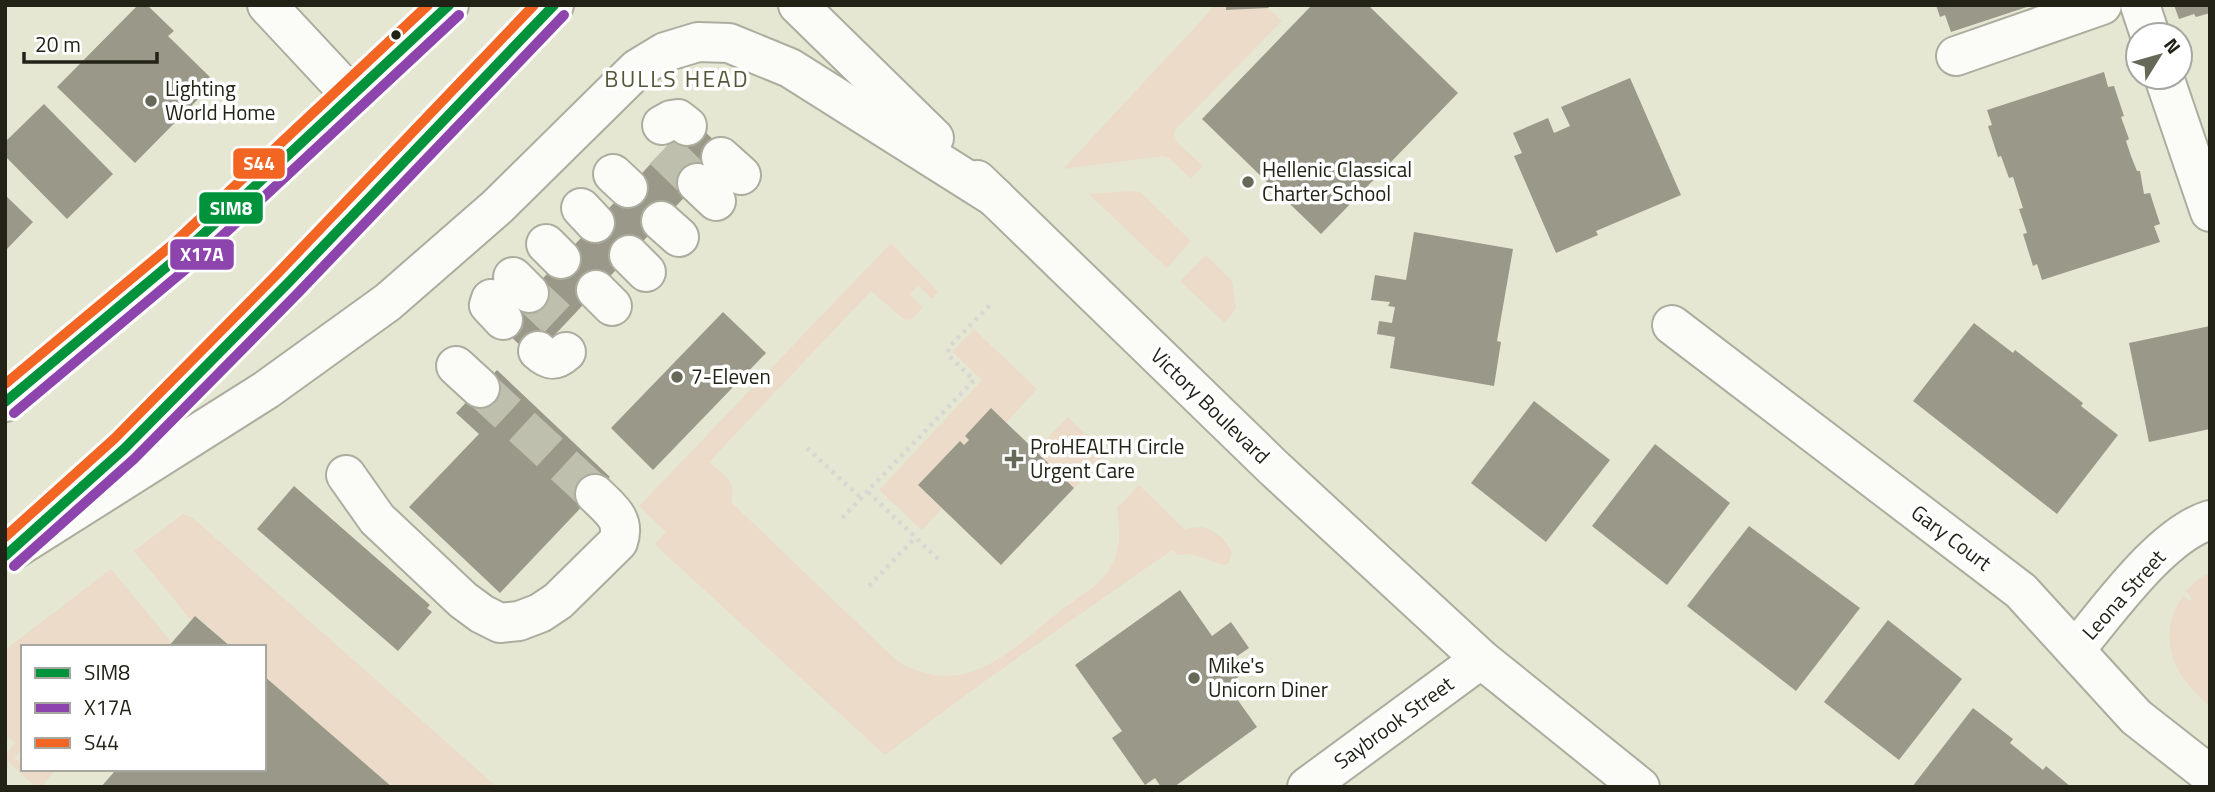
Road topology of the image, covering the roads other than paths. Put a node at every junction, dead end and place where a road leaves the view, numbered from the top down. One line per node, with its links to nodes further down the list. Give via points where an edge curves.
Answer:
1 (267, 5): 8 (main road)
2 (450, 5): 8 (main road)
3 (554, 5): 16 (main road, via 134,439)
4 (797, 5): 9 (main road, Victory Boulevard)
5 (2102, 5): 6 (main road)
6 (1955, 56)
7 (2169, 91): 10 (main road)
8 (351, 95): 12 (main road, via 182,254)
9 (996, 198): 16 (main road, via 790,68 729,43 698,42 665,52 637,69 498,207 388,302 266,390); 18 (main road, Victory Boulevard, via 1275,469)
10 (2210, 212)
11 (1671, 325): 17 (main road, Gary Court, via 2021,591)
12 (5, 402)
13 (346, 475): 14 (main road, via 386,528 463,600 500,622 519,621 558,601 618,542 620,523)
14 (595, 494)
15 (2210, 520): 17 (main road, Leona Street, via 2170,543)
16 (9, 553)
17 (2075, 650): 19 (main road, Gary Court, via 2136,717)
18 (1481, 659): 20 (main road, Saybrook Street); 21 (main road, Victory Boulevard)
19 (2210, 775)
20 (1307, 787)
21 (1640, 787)

